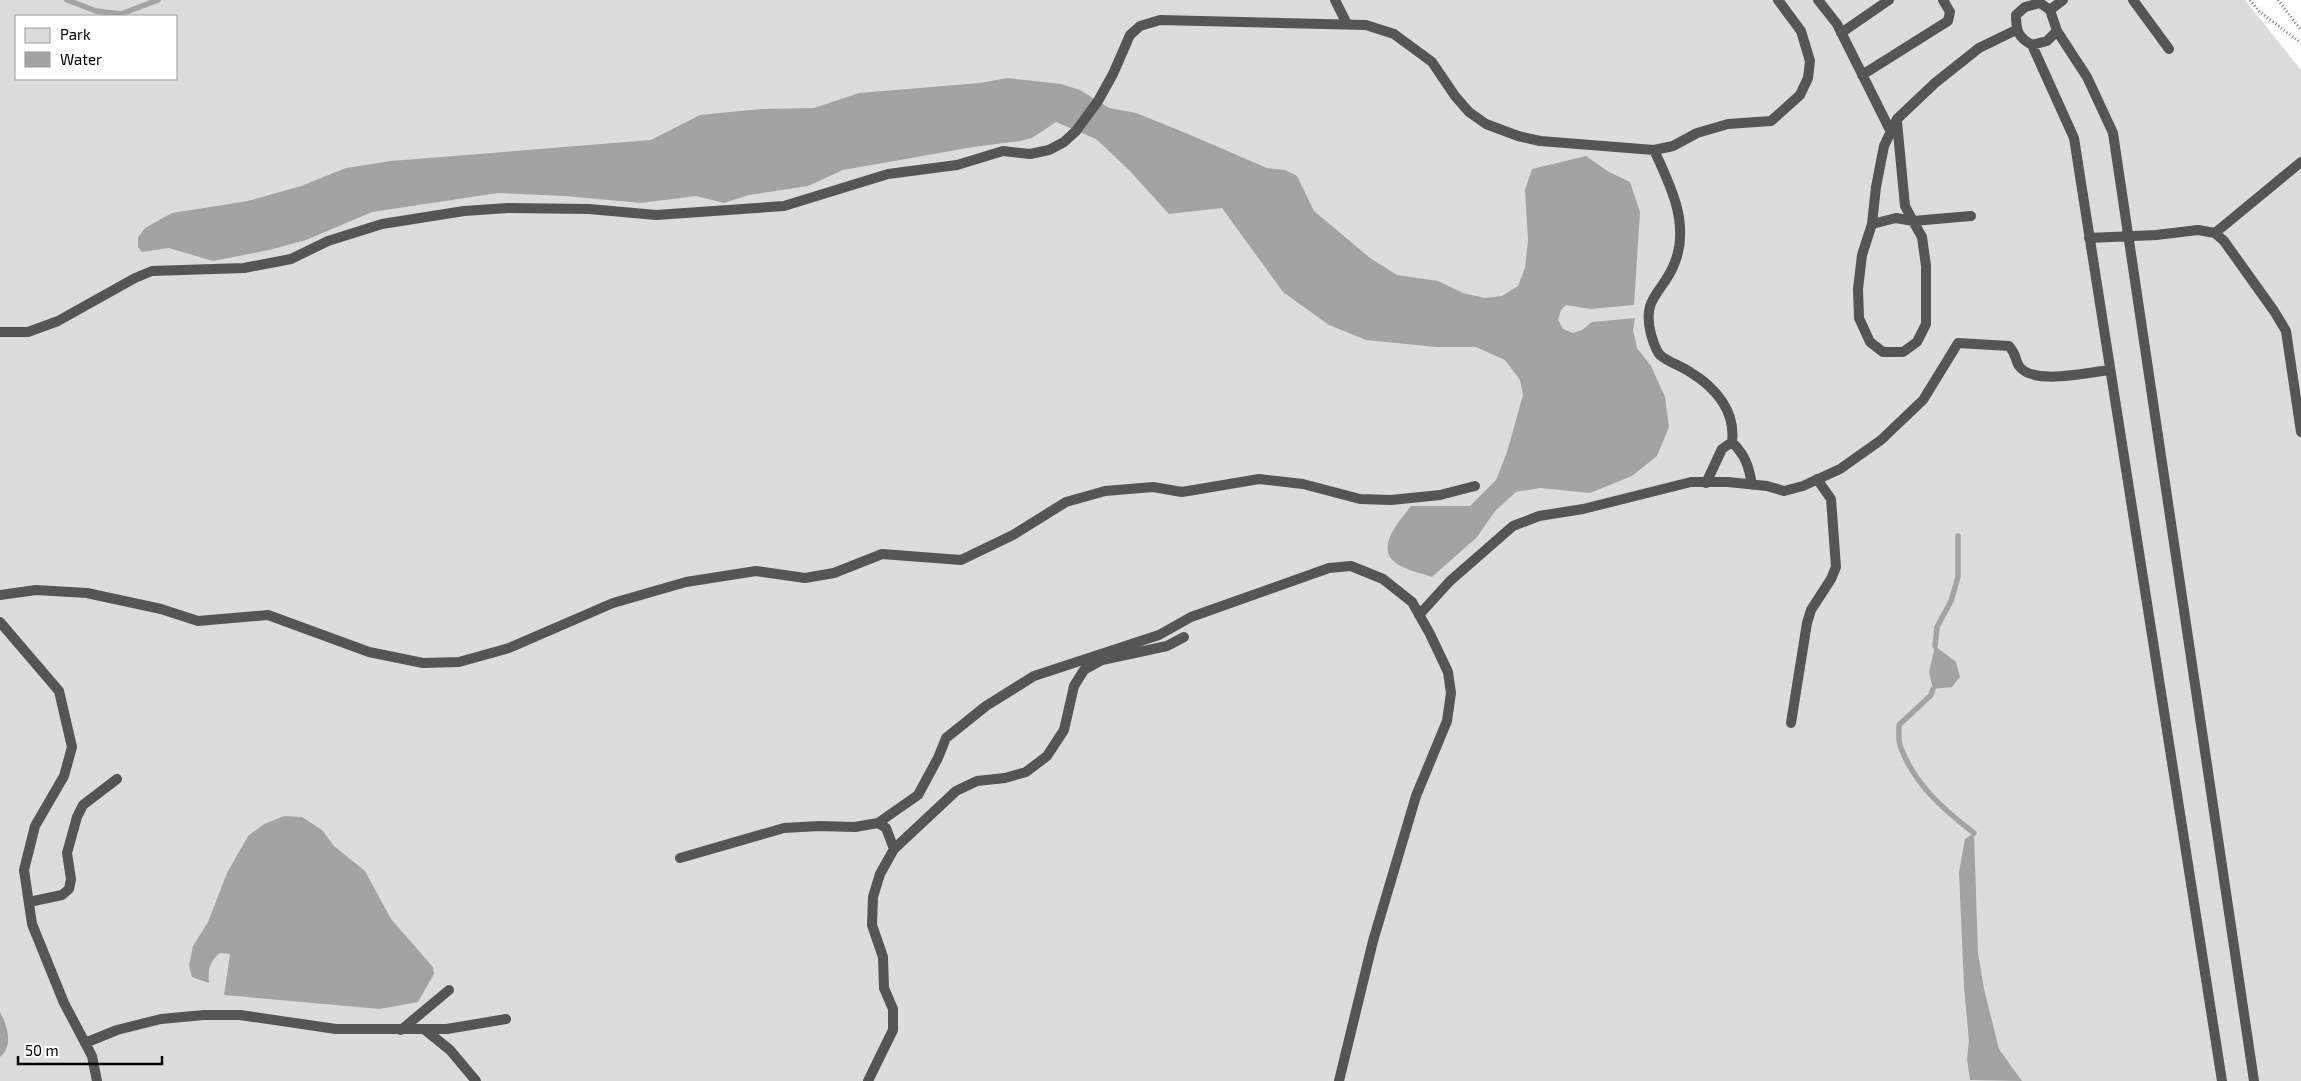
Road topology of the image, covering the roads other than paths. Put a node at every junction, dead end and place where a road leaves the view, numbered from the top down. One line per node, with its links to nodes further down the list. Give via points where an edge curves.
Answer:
1 (1335, 0): 10 (lane)
2 (1778, 0): 19 (lane, via 1801,31 1810,60 1808,78 1800,95 1771,121 1728,124 1697,133 1673,146)
3 (1818, 0): 13 (lane)
4 (1888, 0): 13 (lane)
5 (1943, 0): 16 (lane, via 1950,12 1948,21)
6 (2063, 0): 9 (lane)
7 (2133, 0): 15 (lane)
8 (2022, 4): 9 (lane, via 2040,3); 11 (lane, via 2016,15)
9 (2050, 10): 12 (lane)
10 (1347, 24): 19 (lane, via 1366,25 1394,34 1410,44 1432,62 1469,112 1486,124 1540,141); 27 (lane, via 1160,20 1140,26 1130,35 1098,101 1076,131 1049,150 1030,154 1003,151 957,165 888,174 784,206 656,215 590,209 508,208 464,211 382,224 328,241 291,259 244,268 152,271 58,321 28,332)
11 (2016, 30): 14 (lane, via 2022,40); 17 (lane, via 1979,48)
12 (2057, 31): 14 (lane, via 2047,41); 25 (lane, via 2087,77 2114,133)
13 (1841, 33): 16 (lane)
14 (2032, 45): 26 (lane, via 2074,138)
15 (2169, 49)
16 (1862, 75): 18 (lane)
17 (1897, 119): 18 (lane); 22 (lane, via 1905,206)
18 (1891, 132): 23 (lane, via 1884,146)
19 (1654, 150): 30 (lane, via 1675,195 1681,235 1676,262 1648,311 1654,347 1661,355 1703,381 1724,402 1731,420)
20 (2301, 162): 24 (lane)
21 (1971, 216): 22 (lane)
22 (1913, 221): 23 (lane, via 1896,218); 23 (lane, via 1922,237 1926,266 1926,324 1917,342 1904,352 1883,352 1870,342 1859,318 1862,255)
23 (1872, 224)
24 (2215, 233): 25 (lane, via 2198,230); 29 (lane, via 2224,241 2286,331)
25 (2128, 236): 26 (lane); 55 (lane)
26 (2090, 238): 28 (lane)
27 (0, 332)
28 (2110, 370): 31 (lane, via 2048,378 2028,374 2019,366 2016,354 2009,346 1958,343 1923,400 1881,440 1840,468); 54 (lane)
29 (2301, 432)
30 (1732, 442): 32 (lane, via 1722,449); 33 (lane, via 1749,464)
31 (1817, 479): 33 (lane, via 1784,491); 39 (lane, via 1831,499 1836,567 1807,623)
32 (1706, 483): 33 (lane); 36 (lane, via 1692,482 1583,509 1539,516 1513,526 1450,581)
33 (1752, 485)
34 (1475, 486): 35 (lane, via 1440,495 1391,500 1360,500 1303,484 1259,479 1182,492 1153,487 1105,492 1066,502 1013,535 961,560 882,554 834,573 804,578 756,571 686,582 613,603 509,648 459,662 423,663 369,652 268,615 198,621 87,593 36,590)
35 (0, 595)
36 (1419, 614): 41 (lane, via 1412,602 1383,579 1351,566 1329,568 1191,617 1159,636 1034,676 986,706 946,738 918,794); 53 (lane, via 1448,672 1451,693 1447,721 1416,796 1373,942)
37 (0, 622): 44 (lane, via 59,691 72,747 64,776 35,826 24,870)
38 (1184, 637): 42 (lane, via 1167,646 1102,660 1084,670 1074,686 1064,730 1047,756 1026,772 977,781 956,791)
39 (1792, 722)
40 (117, 779): 44 (lane, via 83,805 77,817 67,853 71,879 68,889 62,895)
41 (878, 822): 42 (lane, via 886,828); 43 (lane, via 855,827 784,828)
42 (894, 848): 52 (lane, via 880,874 873,897 872,925 883,957 884,988 893,1009 893,1030)
43 (680, 858)
44 (29, 902): 49 (lane, via 32,924 50,971)
45 (449, 990): 48 (lane)
46 (506, 1019): 47 (lane, via 447,1029)
47 (424, 1029): 48 (lane); 51 (lane, via 450,1050)
48 (401, 1030): 49 (lane, via 336,1029 240,1015 204,1015 161,1019 116,1030)
49 (85, 1043): 50 (lane, via 92,1056)
50 (96, 1081)
51 (476, 1081)
52 (868, 1081)
53 (1339, 1081)
54 (2222, 1081)
55 (2254, 1081)

